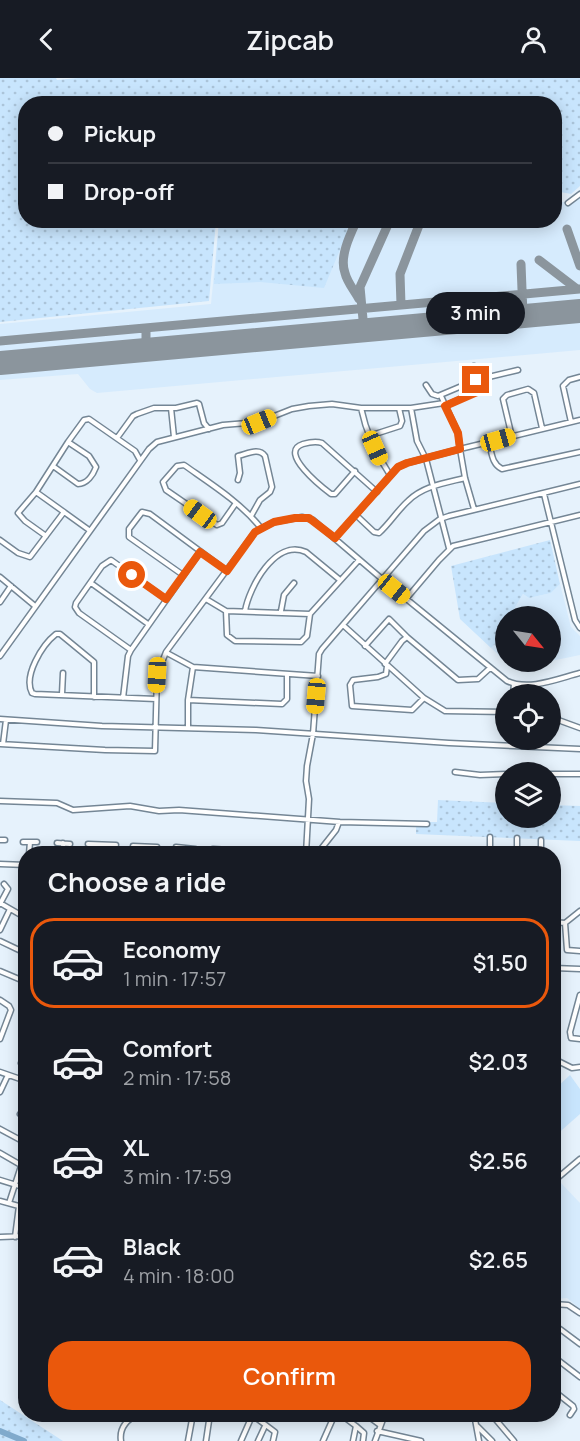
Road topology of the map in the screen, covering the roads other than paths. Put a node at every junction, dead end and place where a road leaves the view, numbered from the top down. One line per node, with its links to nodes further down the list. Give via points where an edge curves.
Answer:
1 (580, 194): 2 (street)
2 (568, 203)
3 (474, 366): 6 (street)
4 (518, 370): 6 (street)
5 (580, 377): 15 (street, via 563,386)
6 (476, 380): 8 (street); 9 (street, via 477,392)
7 (426, 385): 8 (street, via 432,394)
8 (441, 396): 9 (street)
9 (444, 405): 13 (street); 24 (street, via 458,433)
10 (171, 408): 17 (street, via 199,403); 20 (street); 21 (street, via 133,416)
11 (361, 408): 12 (street); 17 (street, via 309,406 259,422); 18 (street)
12 (399, 408): 13 (street); 18 (street, via 400,426)
13 (411, 408): 26 (street, via 417,441)
14 (580, 420): 15 (street)
15 (571, 422): 16 (street)
16 (542, 428): 19 (street); 19 (street, via 534,393 528,388 503,399)
17 (209, 429): 20 (street)
18 (369, 436): 30 (street)
19 (512, 436): 23 (street)
20 (174, 437): 27 (street, via 152,445)
21 (117, 438): 22 (street, via 87,419); 27 (street, via 135,451)
22 (68, 442): 28 (street); 28 (street, via 94,461 92,475 78,484)
23 (489, 443): 24 (street); 25 (street, via 493,461 502,469)
24 (460, 449): 26 (street); 31 (street)
25 (580, 452)
26 (426, 459): 30 (street, via 401,465); 34 (street)
27 (141, 461): 47 (street)
28 (53, 466): 35 (street)
29 (355, 471): 29 (street, via 322,443 315,441 297,448 302,469 332,494); 36 (street)
30 (390, 475): 36 (street)
31 (465, 478): 34 (street); 39 (street)
32 (238, 480): 43 (street, via 238,456 262,452 272,488)
33 (580, 484): 37 (street)
34 (432, 487): 41 (street, via 407,501 379,533); 44 (street)
35 (36, 492): 40 (street); 48 (street, via 18,514)
36 (377, 492): 41 (street)
37 (544, 494): 39 (street); 45 (street)
38 (236, 503): 38 (street, via 184,465 177,466 163,482 166,490 217,525); 43 (street)
39 (474, 509): 44 (street)
40 (64, 512): 47 (street); 48 (street)
41 (356, 515): 49 (street)
42 (580, 515): 45 (street)
43 (251, 516): 46 (street)
44 (440, 519): 51 (street); 57 (street, via 424,531)
45 (552, 522): 51 (street); 73 (street)
46 (261, 528): 49 (street, via 274,522 309,518); 54 (street)
47 (89, 530): 66 (street)
48 (46, 536): 50 (street, via 29,557)
49 (335, 538): 53 (street)
50 (0, 540)
51 (449, 548): 64 (street)
52 (200, 552): 54 (street); 55 (street); 55 (street, via 146,512 129,529 129,537)
53 (359, 560): 57 (street); 58 (street)
54 (227, 571): 63 (street)
55 (183, 576): 62 (street)
56 (0, 577): 61 (street)
57 (382, 579): 64 (street); 72 (street)
58 (340, 580): 68 (street, via 306,552 291,550 271,561 250,592); 70 (street)
59 (91, 583): 62 (street, via 111,560); 71 (street); 76 (street, via 75,609)
60 (294, 583): 69 (street, via 284,594)
61 (12, 586): 65 (street); 66 (street)
62 (166, 599): 71 (street)
63 (206, 599): 67 (street); 77 (street)
64 (406, 599): 81 (street)
65 (0, 602)
66 (35, 606): 78 (street)
67 (226, 610): 68 (street); 70 (street, via 227,635 242,641 301,642 307,636)
68 (245, 611): 69 (street)
69 (281, 611): 70 (street)
70 (310, 614)
71 (148, 624): 76 (street)
72 (342, 625): 75 (street); 85 (street, via 319,654)
73 (580, 628)
74 (407, 637): 75 (street, via 389,619); 79 (street); 81 (street, via 458,680 478,679)
75 (365, 646): 79 (street)
76 (131, 650): 89 (street)
77 (166, 652): 80 (street); 91 (street, via 159,668)
78 (0, 656)
79 (386, 665): 90 (street); 90 (street, via 386,674 381,677 353,680 352,706 412,710)
80 (193, 667): 84 (street); 92 (street)
81 (490, 668): 86 (street)
82 (63, 673): 87 (street)
83 (580, 673): 86 (street)
84 (287, 674): 85 (street); 92 (street, via 286,699 282,704)
85 (318, 676): 100 (street)
86 (514, 684)
87 (62, 694): 88 (street); 88 (street, via 35,694 28,682 37,659 56,634 94,662)
88 (94, 696): 89 (street)
89 (123, 698): 91 (street)
90 (424, 698): 93 (street, via 446,711)
91 (156, 699): 97 (street)
92 (188, 700): 98 (street)
93 (495, 712)
94 (0, 719): 95 (street)
95 (6, 720): 97 (street); 102 (street)
96 (561, 721): 99 (street)
97 (156, 727): 98 (street); 102 (street, via 155,751)
98 (188, 728): 100 (street)
99 (580, 728)
100 (313, 734): 101 (street); 110 (street, via 306,782)
101 (495, 742)
102 (1, 744)
103 (561, 747): 104 (street)
104 (580, 749)
105 (455, 772): 106 (street)
106 (495, 774)
107 (561, 774): 108 (street)
108 (580, 774)
109 (0, 801): 110 (street, via 57,803 73,810 130,806)
110 (308, 819): 111 (street); 126 (street)
111 (339, 822): 112 (street); 127 (street)
112 (428, 824)
113 (490, 837): 128 (street)
114 (517, 838): 129 (street)
115 (542, 840): 130 (street)
116 (23, 842): 117 (street)
117 (30, 842): 118 (street); 125 (street)
118 (37, 842)
119 (57, 843): 120 (street)
120 (63, 843): 121 (street)
121 (70, 843)
122 (88, 844): 123 (street)
123 (108, 845): 124 (street)
124 (116, 845)
125 (30, 846)
126 (306, 846)
127 (323, 846)
128 (489, 846)
129 (517, 846)
130 (542, 846)
131 (0, 864): 132 (street)
132 (18, 865)
133 (4, 884): 134 (street, via 8,889)
134 (0, 904): 135 (street)
135 (10, 909): 137 (street); 140 (street)
136 (580, 911): 139 (street)
137 (18, 914)
138 (561, 923): 139 (street)
139 (566, 923): 143 (street, via 567,950)
140 (0, 930)
141 (0, 940): 142 (street)
142 (18, 949)
143 (580, 951)
144 (561, 968): 145 (street)
145 (580, 969)
146 (0, 971): 147 (street)
147 (18, 979)
148 (580, 995): 151 (street, via 570,1032 571,1038)
149 (0, 1000): 150 (street, via 10,1010)
150 (0, 1039)
151 (580, 1040)
152 (561, 1062): 153 (street)
153 (580, 1067)
154 (0, 1072): 155 (street)
155 (8, 1075): 156 (street); 157 (street)
156 (18, 1079)
157 (0, 1092)
158 (0, 1129): 159 (street)
159 (18, 1139)
160 (0, 1153): 162 (street)
161 (580, 1159): 163 (street)
162 (18, 1164)
163 (561, 1175)
164 (18, 1177): 166 (street)
165 (0, 1180): 166 (street)
166 (14, 1185): 167 (street); 169 (street)
167 (18, 1186)
168 (1, 1202): 169 (street); 171 (street)
169 (9, 1203): 170 (street)
170 (18, 1206)
171 (0, 1209)
172 (18, 1214): 174 (street)
173 (0, 1237): 174 (street)
174 (15, 1237): 175 (street)
175 (18, 1237)
176 (561, 1304): 177 (street)
177 (580, 1313)
178 (561, 1330): 179 (street)
179 (580, 1344)
180 (561, 1362): 181 (street)
181 (580, 1377)
182 (561, 1397): 183 (street, via 573,1406)
183 (570, 1415)
184 (127, 1422): 200 (street, via 121,1430)
185 (192, 1422): 201 (street)
186 (209, 1422): 202 (street)
187 (249, 1422): 203 (street)
188 (261, 1422): 197 (street)
189 (332, 1422): 206 (street)
190 (349, 1422): 198 (street)
191 (376, 1422): 195 (street)
192 (381, 1422): 195 (street)
193 (475, 1422): 196 (street)
194 (498, 1422): 213 (street)
195 (380, 1425): 199 (street)
196 (476, 1425): 211 (street); 212 (street)
197 (266, 1426): 204 (street); 205 (street, via 275,1432)
198 (356, 1426): 207 (street); 208 (street, via 364,1433)
199 (377, 1431): 209 (street); 210 (street)
200 (121, 1441)
201 (188, 1441)
202 (206, 1441)
203 (241, 1441)
204 (258, 1441)
205 (273, 1441)
206 (323, 1441)
207 (353, 1441)
208 (363, 1441)
209 (375, 1441)
210 (421, 1441)
211 (479, 1441)
212 (492, 1441)
213 (514, 1441)

